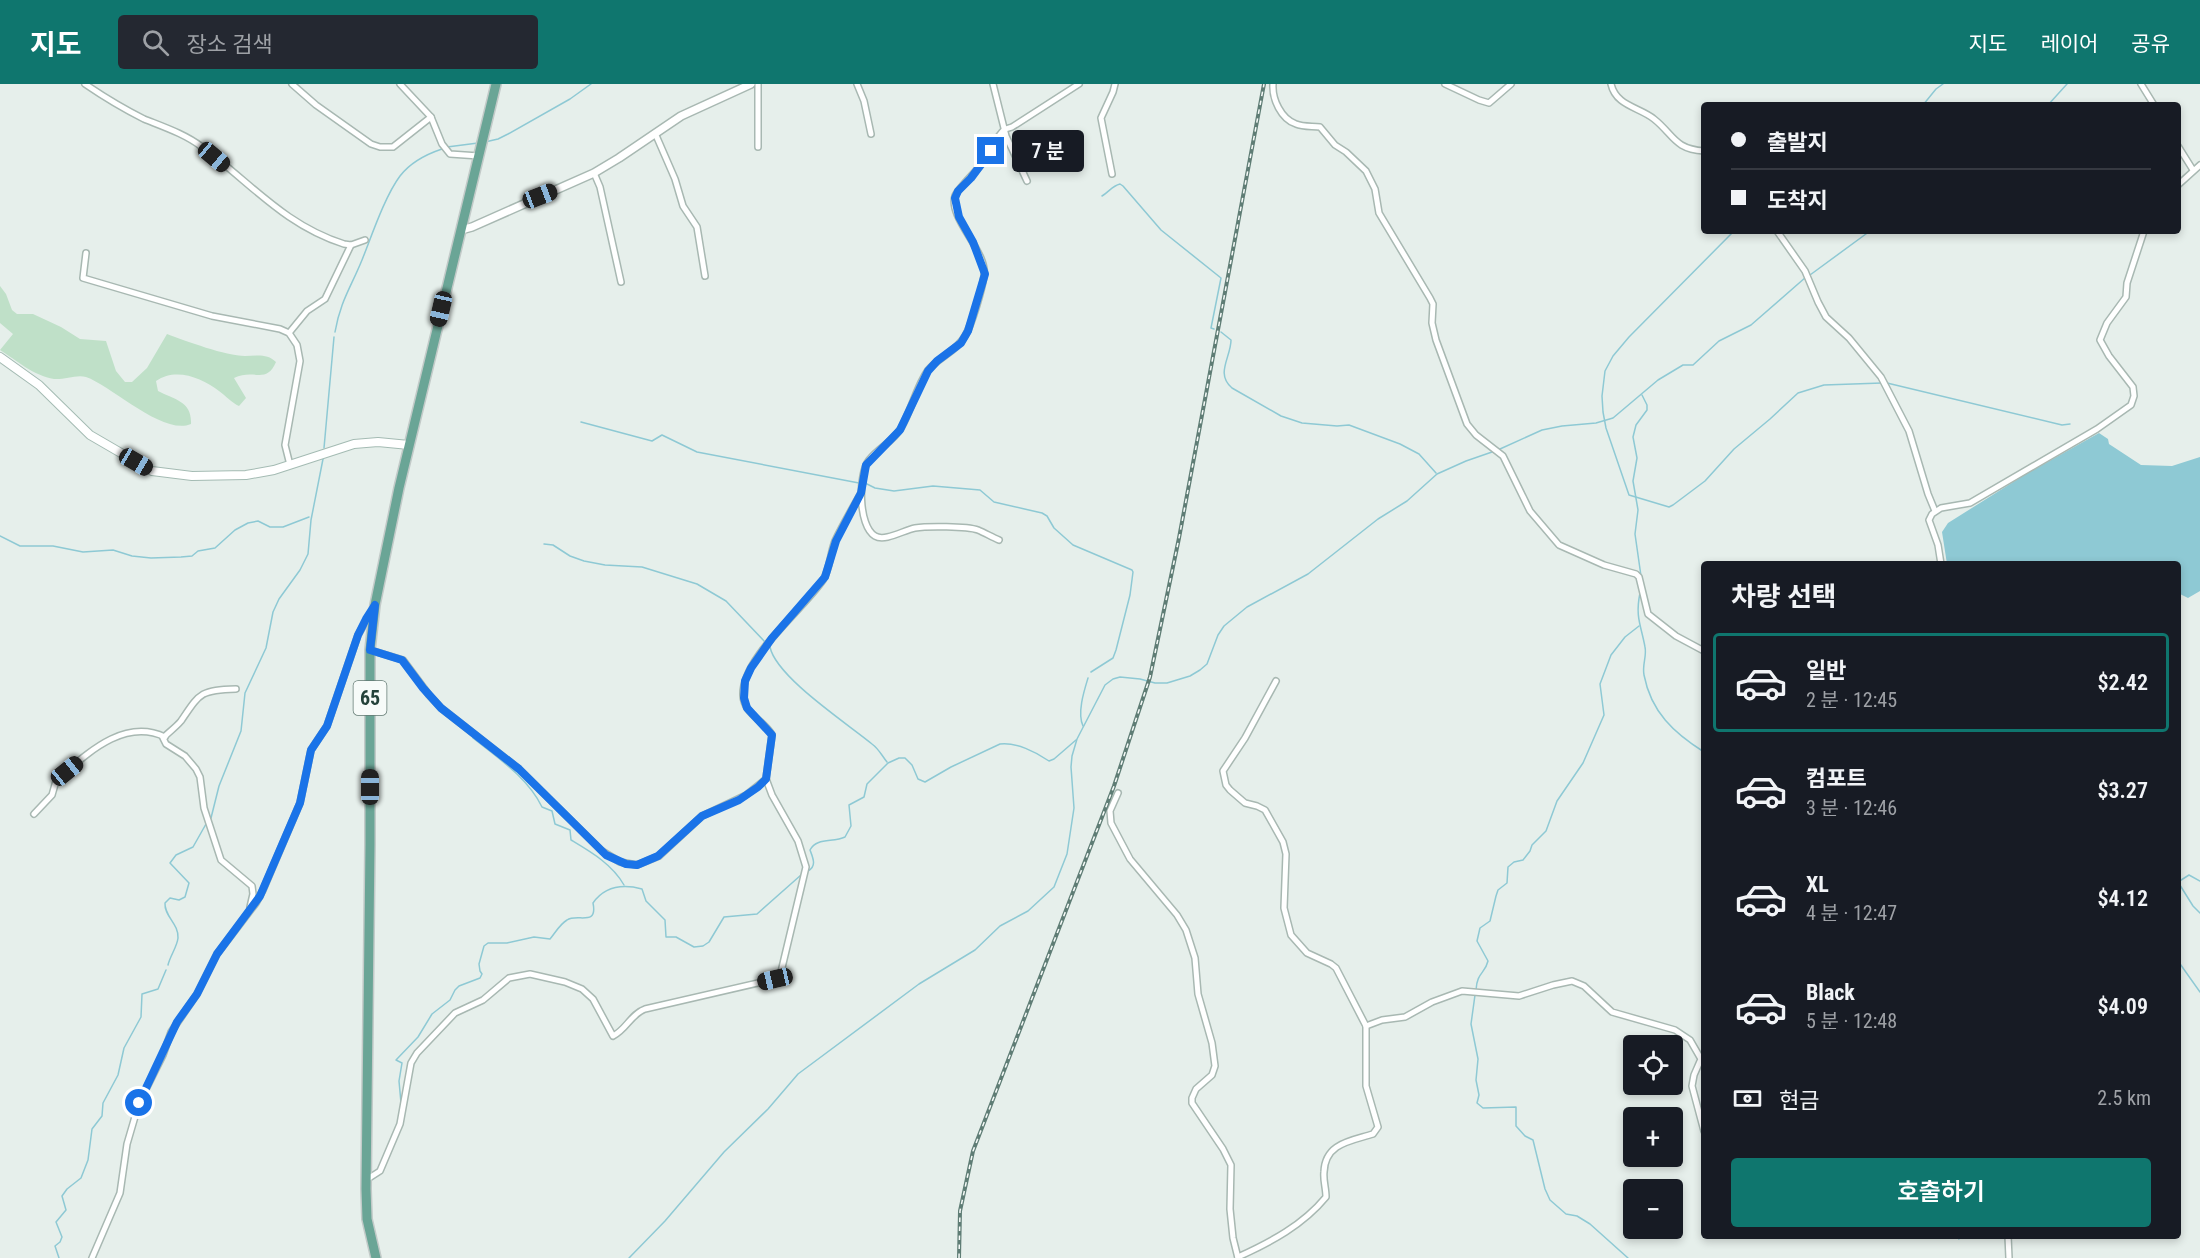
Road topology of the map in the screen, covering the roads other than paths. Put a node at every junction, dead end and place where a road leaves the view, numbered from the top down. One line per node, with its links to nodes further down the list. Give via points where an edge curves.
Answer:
1 (85, 84): 35 (street, via 202,147 292,220 318,235)
2 (292, 84): 17 (street, via 316,105 380,147 393,147)
3 (400, 84): 17 (street)
4 (496, 84): 24 (main road, 65)
5 (751, 84): 19 (street, via 681,116)
6 (758, 84): 21 (street)
7 (858, 84): 20 (street)
8 (993, 84): 18 (street)
9 (1079, 84): 18 (street)
10 (1114, 84): 28 (street, via 1101,118)
11 (1273, 84): 48 (street, via 1274,99 1289,120 1320,128 1366,171 1375,189 1378,213 1433,304 1436,340 1467,424 1503,456 1530,511 1558,545 1636,574 1648,614)
12 (1445, 84): 13 (street, via 1489,103)
13 (1511, 84)
14 (1611, 84): 22 (street, via 1618,98 1652,117 1678,144)
15 (2141, 84): 16 (street)
16 (2152, 102)
17 (431, 117): 24 (street, via 442,144 453,156)
18 (1004, 130): 29 (street); 43 (street, via 955,198 959,217 985,274 968,331 961,343 928,371 900,430 866,465)
19 (655, 133): 27 (street); 37 (street, via 683,206 697,227)
20 (871, 134)
21 (758, 147)
22 (1701, 151)
23 (2181, 151): 26 (street)
24 (480, 153): 31 (main road, 65)
25 (2200, 165): 26 (street)
26 (2193, 170): 30 (street)
27 (594, 173): 31 (street); 38 (street)
28 (1112, 174)
29 (1027, 181)
30 (2181, 182)
31 (461, 230): 41 (main road, 65)
32 (1779, 234): 44 (street, via 1805,271 1821,310 1881,376 1909,430)
33 (2143, 234): 44 (street, via 2126,297 2100,340 2133,387 2131,405 2097,429 1970,502)
34 (365, 240): 35 (street)
35 (351, 245): 39 (street, via 325,299 307,311)
36 (86, 253): 39 (street, via 83,278 212,316)
37 (705, 276)
38 (621, 282)
39 (289, 333): 42 (street, via 297,345 300,362 285,446)
40 (0, 357): 42 (main road, via 39,385 90,435 149,470 218,477 260,474)
41 (409, 445): 42 (main road, via 354,444); 47 (main road, 65)
42 (290, 465)
43 (861, 493): 45 (street, via 866,522 871,533 879,538 929,527 971,528); 53 (street, via 836,541 825,577 772,638 745,681 747,708 772,735)
44 (1935, 511): 46 (street, via 1929,520)
45 (999, 540)
46 (1941, 561)
47 (375, 605): 49 (main road, 65); 56 (street, via 358,635 327,726 311,750 297,812 260,896)
48 (1701, 649)
49 (370, 650): 53 (street, via 402,660 441,708 519,769 602,851 620,862 637,865 658,856 702,816 746,795); 61 (main road, 65)
50 (1276, 681): 57 (street, via 1223,771 1224,777 1239,800 1265,810 1283,842 1284,908 1291,935 1306,953 1336,968)
51 (236, 689): 52 (street, via 207,692 198,697)
52 (165, 737): 55 (street, via 140,731 116,736 61,776 52,795); 56 (street, via 166,744 185,756 200,777 204,808 221,860 252,886)
53 (766, 779): 61 (street, via 798,841 806,867 780,976 645,1008 614,1036 582,989 530,974 509,978 483,1000 455,1013 417,1053 411,1063 400,1124 380,1171)
54 (1118, 793): 63 (street, via 1110,811 1111,822 1130,859 1177,915 1195,958 1198,994 1215,1060 1214,1071 1196,1089 1192,1103 1232,1165 1230,1209)
55 (34, 814)
56 (248, 912): 64 (street, via 217,954 197,994 177,1022 144,1092 129,1133 120,1193)
57 (1366, 1026): 58 (street, via 1405,1017 1462,991 1519,996 1572,981 1584,986 1612,1012 1675,1030 1690,1040); 63 (street, via 1366,1086 1376,1131 1332,1150 1324,1170 1326,1197 1307,1216 1280,1236)
58 (1701, 1058)
59 (1701, 1062): 60 (street, via 1692,1086)
60 (1701, 1120)
61 (366, 1180): 65 (main road, 65, via 367,1219)
62 (2008, 1239): 66 (street)
63 (1238, 1257)
64 (92, 1258)
65 (376, 1258)
66 (2009, 1258)

